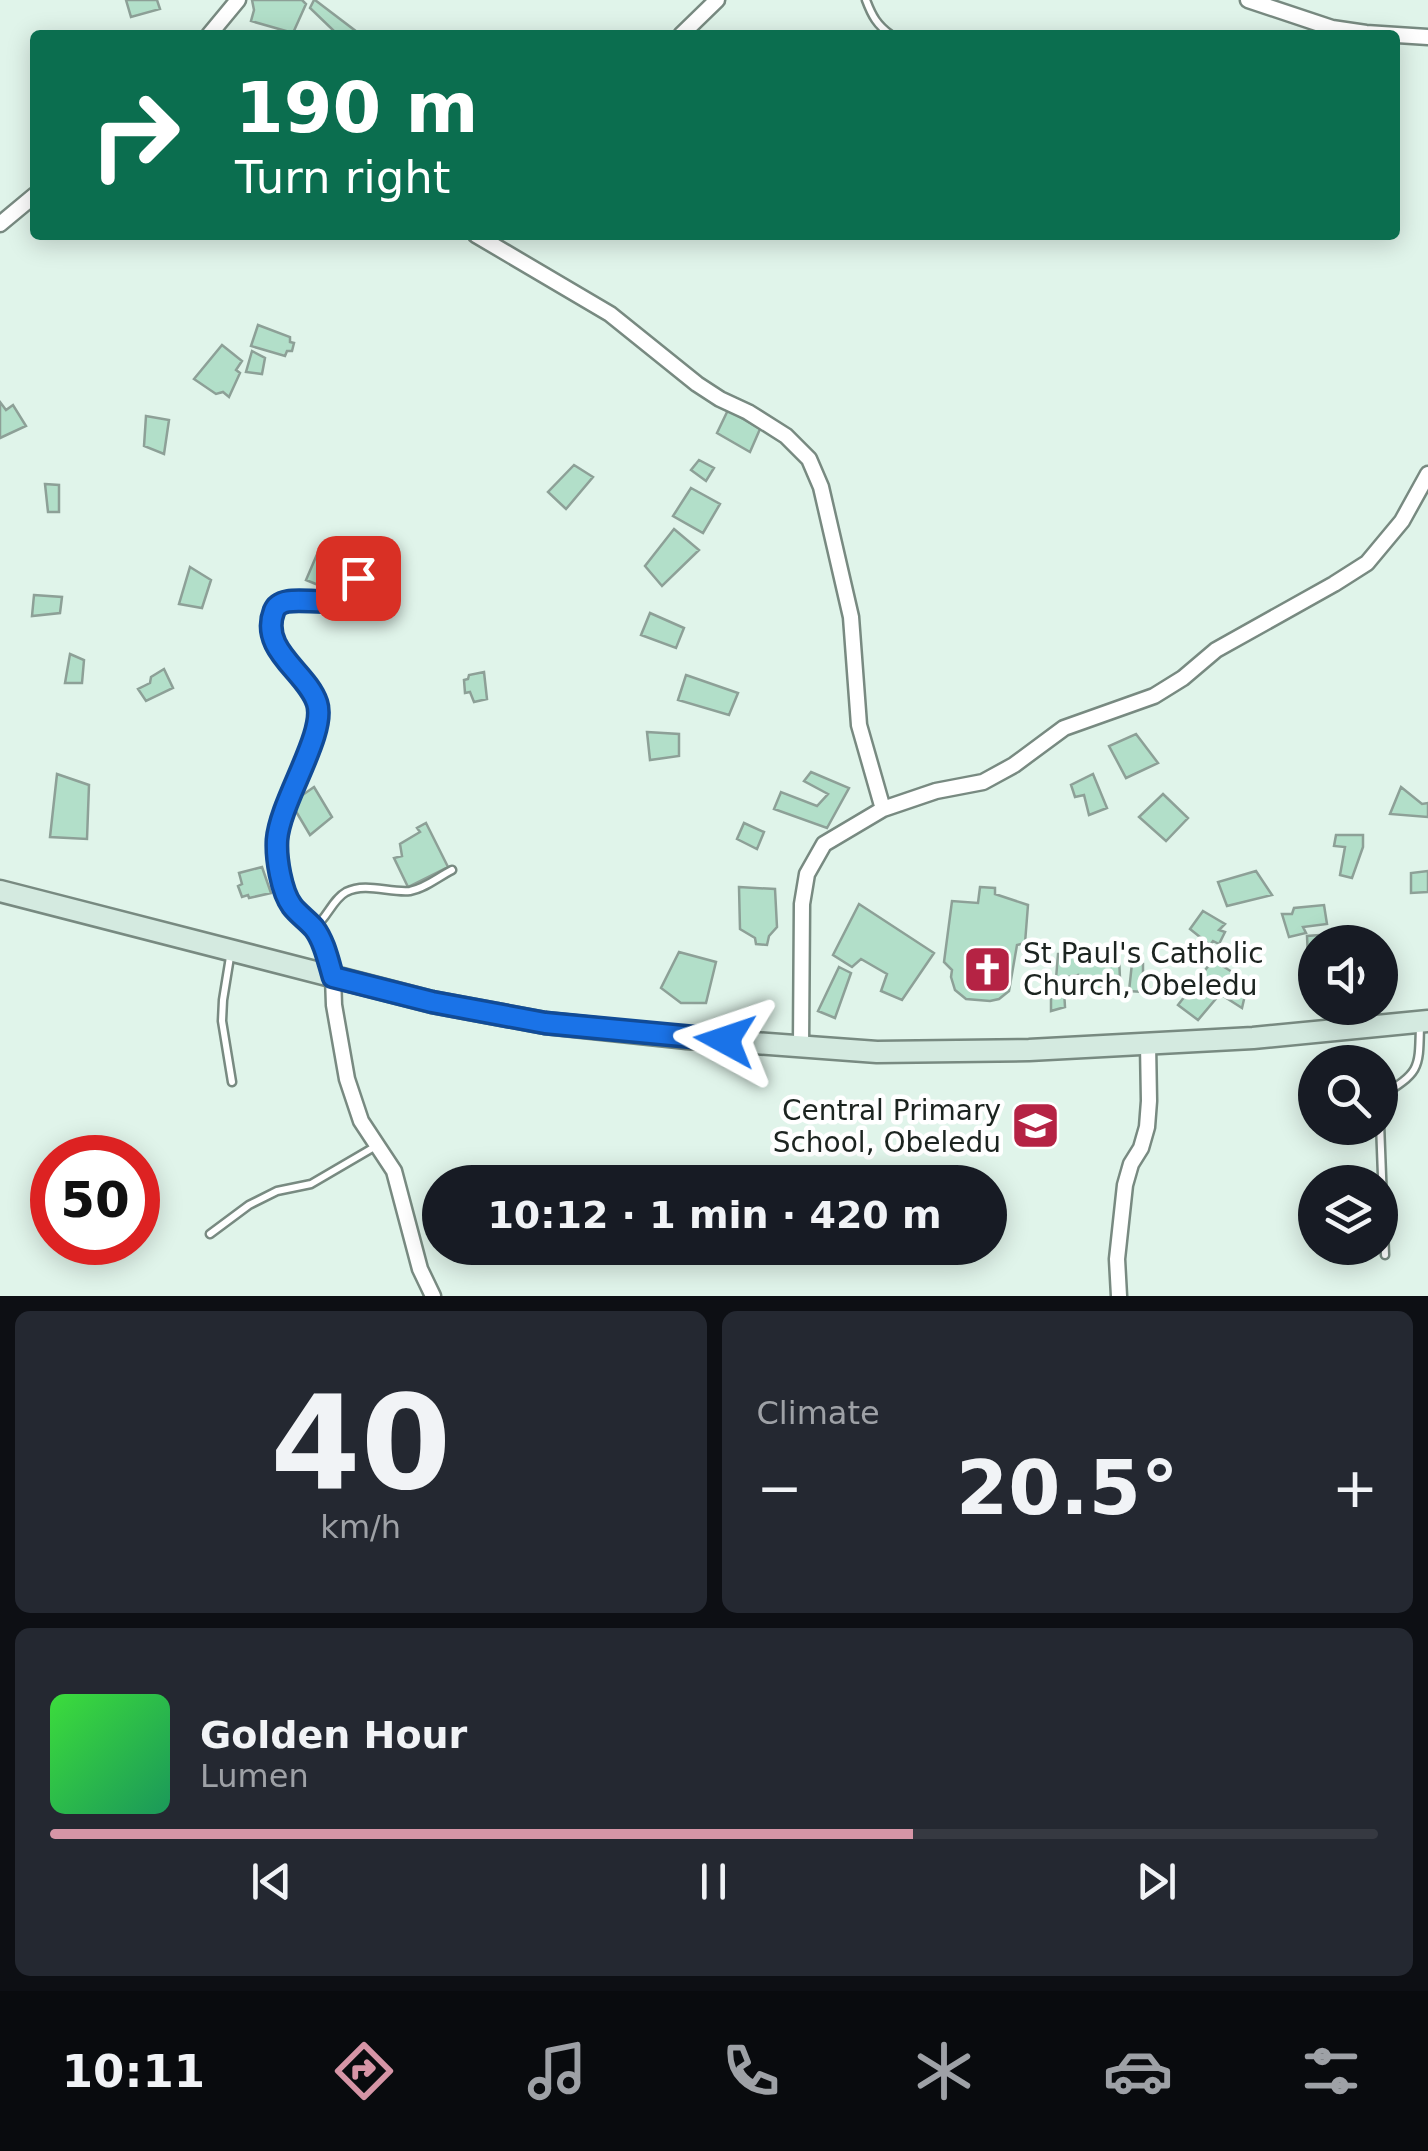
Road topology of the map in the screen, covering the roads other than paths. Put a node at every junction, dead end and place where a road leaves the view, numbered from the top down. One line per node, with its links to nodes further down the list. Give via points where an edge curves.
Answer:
1 (238, 0): 5 (street)
2 (717, 0): 6 (street)
3 (866, 0): 7 (lane)
4 (1248, 0): 8 (street)
5 (213, 30)
6 (686, 30)
7 (884, 30)
8 (1346, 30)
9 (1400, 35): 10 (street)
10 (1428, 37)
11 (30, 199): 12 (street)
12 (0, 224)
13 (484, 240): 16 (street, via 610,314 696,384 786,436 809,459 851,618 859,725)
14 (1428, 474): 16 (street, via 1402,521 1367,563 1216,650 1154,696 1064,728 983,782)
15 (358, 578): 19 (street, via 332,602 280,604 272,624 280,653 308,683 319,707 318,729 277,842 290,904)
16 (883, 809): 24 (street, via 824,844 807,874)
17 (452, 870): 19 (lane, via 410,890 344,893)
18 (0, 892): 20 (main road)
19 (314, 928): 21 (street)
20 (231, 950): 21 (main road); 25 (lane, via 222,1021)
21 (333, 977): 24 (main road, via 545,1023); 27 (street, via 347,1079)
22 (1424, 1021): 23 (main road); 26 (lane, via 1419,1062)
23 (1148, 1044): 24 (main road, via 877,1052); 30 (street, via 1150,1101 1125,1185)
24 (801, 1046)
25 (232, 1082)
26 (1398, 1084)
27 (378, 1146): 28 (lane, via 311,1184 249,1205); 29 (street, via 394,1171)
28 (210, 1234)
29 (432, 1296)
30 (1119, 1296)

